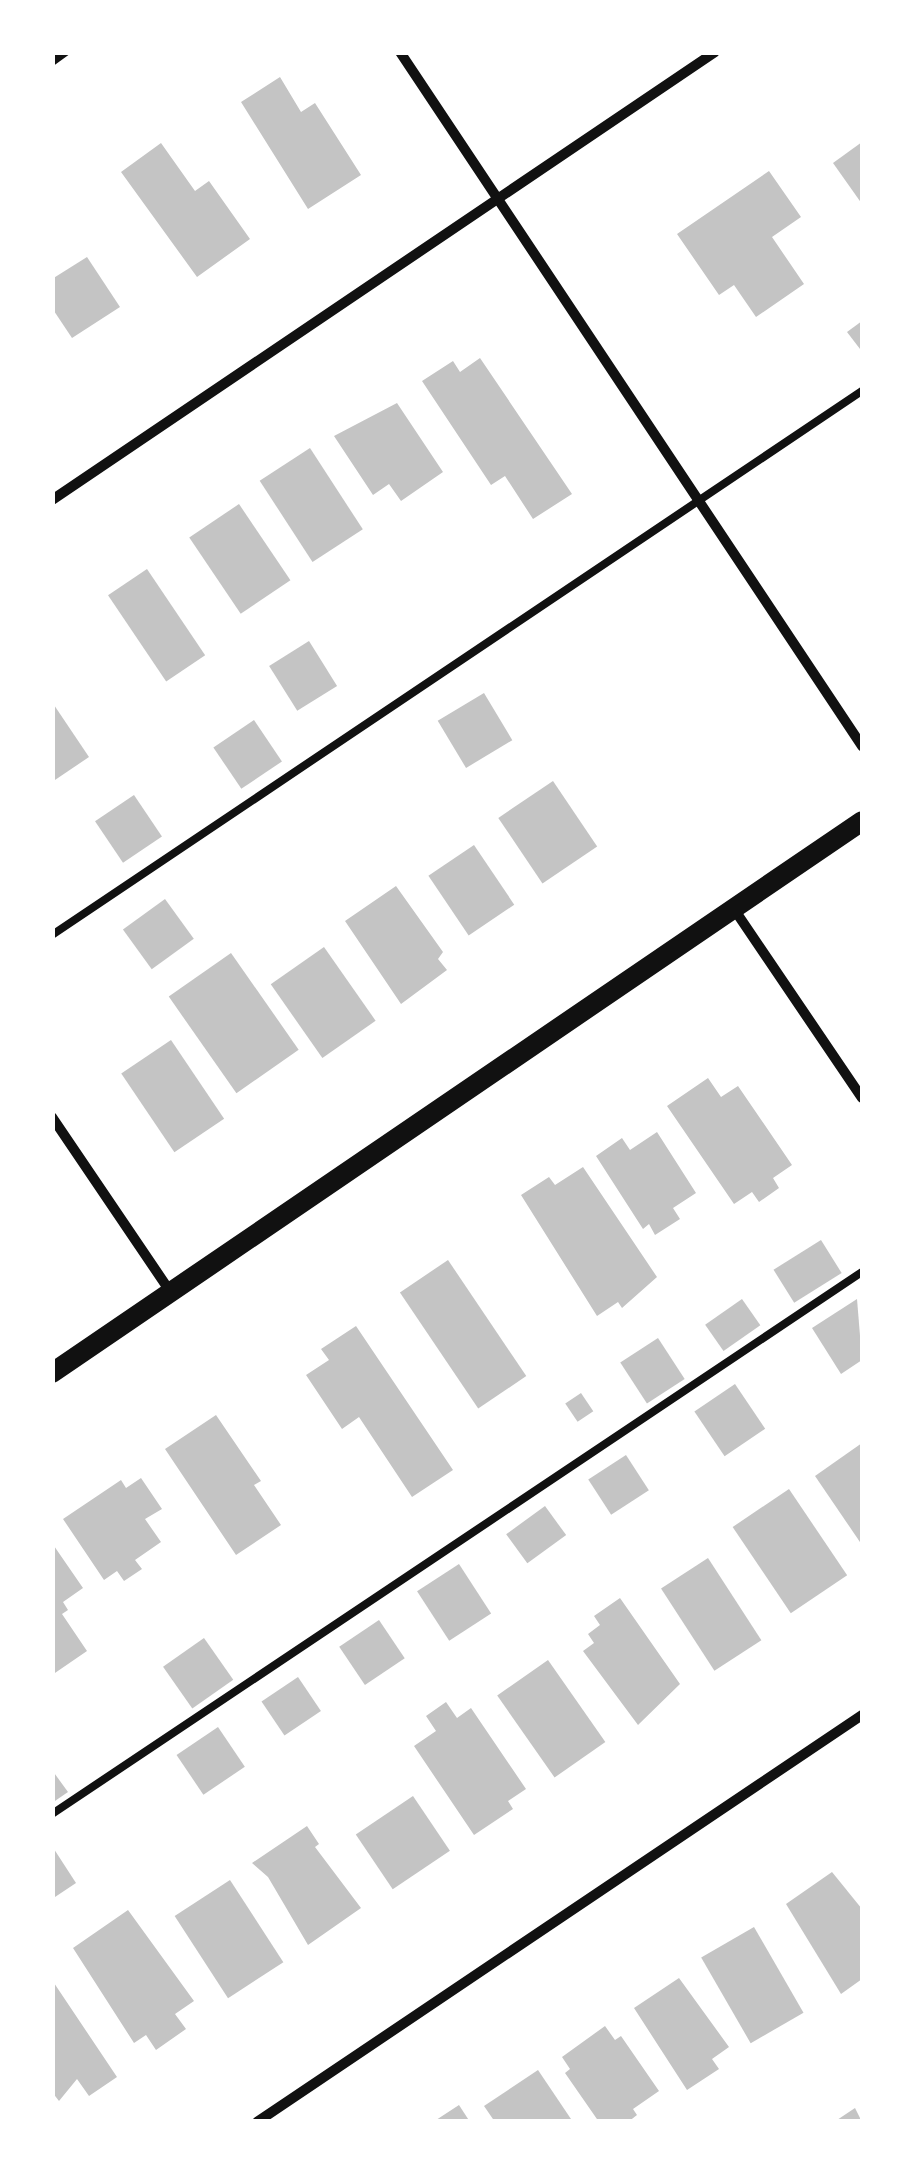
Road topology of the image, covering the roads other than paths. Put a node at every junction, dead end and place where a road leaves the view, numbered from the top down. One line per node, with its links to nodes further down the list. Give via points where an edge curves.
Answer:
1 (66, 52): 4 (lane)
2 (400, 52): 5 (street)
3 (716, 52): 5 (street)
4 (52, 62)
5 (498, 198): 7 (street); 8 (street)
6 (862, 391): 8 (lane)
7 (52, 500)
8 (699, 501): 9 (street); 12 (lane)
9 (862, 746)
10 (862, 820): 11 (main road)
11 (734, 908): 13 (street); 16 (main road)
12 (52, 936)
13 (862, 1098)
14 (52, 1116): 16 (street)
15 (862, 1272): 19 (lane)
16 (172, 1294): 17 (main road)
17 (52, 1372)
18 (862, 1715): 20 (street)
19 (52, 1814)
20 (257, 2122)

